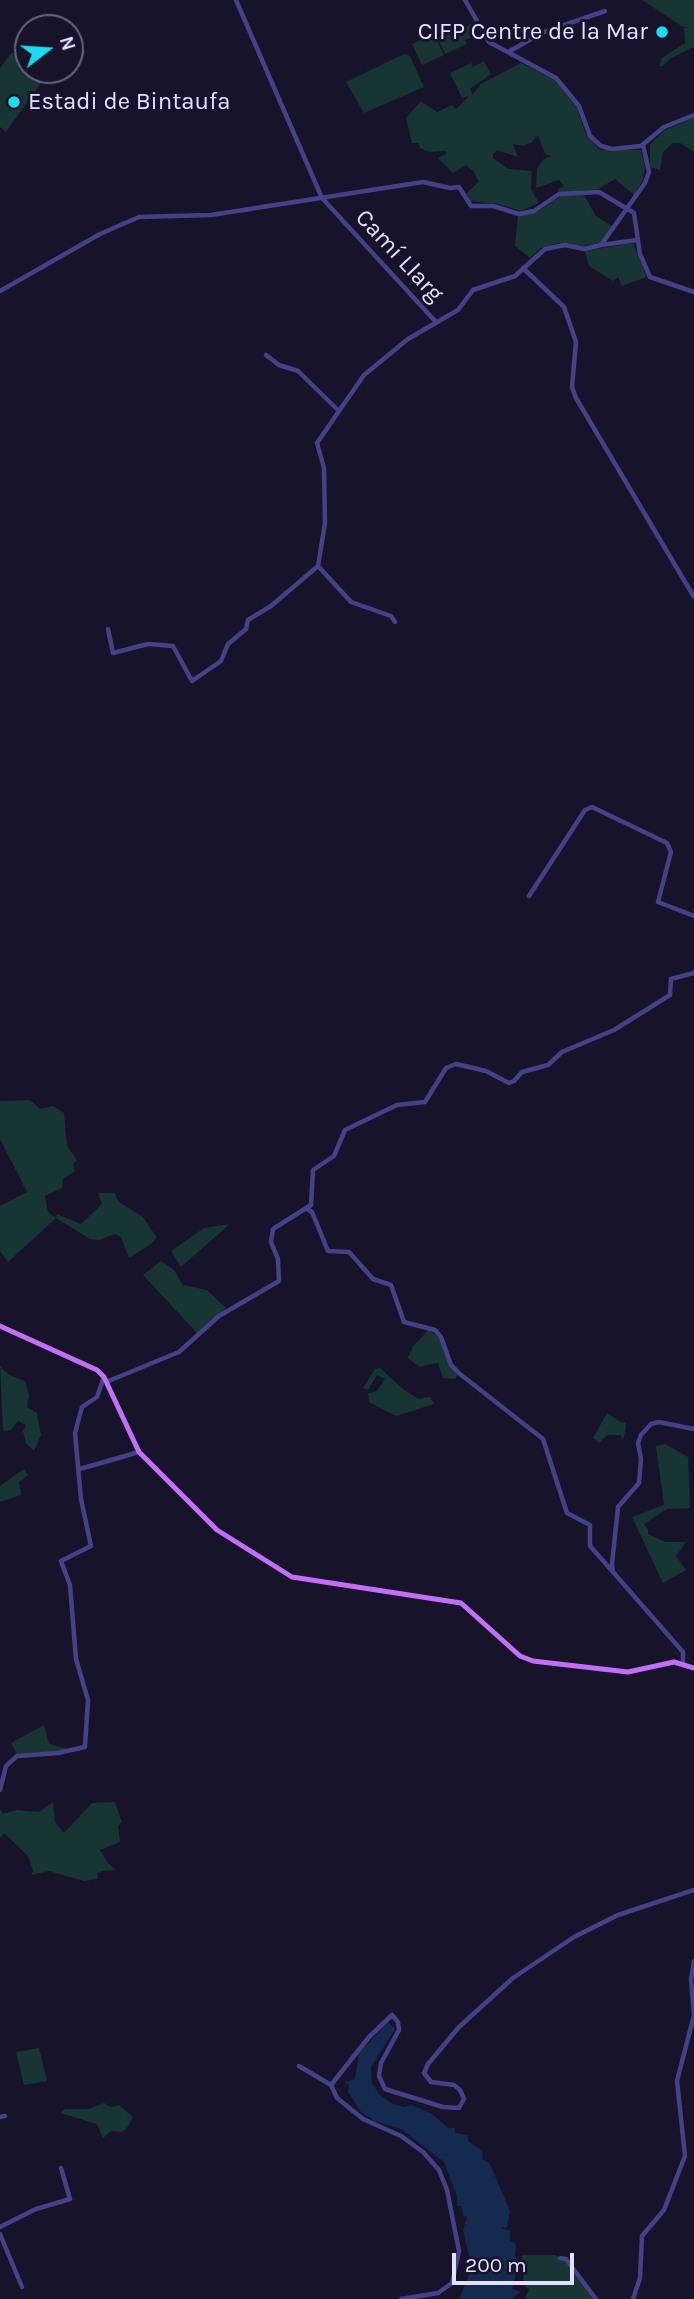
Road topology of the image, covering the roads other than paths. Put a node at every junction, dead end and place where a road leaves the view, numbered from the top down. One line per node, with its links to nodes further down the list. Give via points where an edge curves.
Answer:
1 (236, 0): 7 (street, Camí Llarg)
2 (465, 0): 4 (street, via 489,42)
3 (605, 11): 4 (street, via 544,32)
4 (508, 52): 6 (street, via 556,78 579,106 590,136 601,146)
5 (694, 115): 6 (street, via 664,127)
6 (643, 145): 8 (street, via 649,172)
7 (322, 198): 8 (street, via 423,182 459,187 471,206 493,206 519,214 534,211 565,192 599,192); 12 (street, via 211,215 139,217); 14 (street, Camí Llarg)
8 (628, 209): 9 (street, via 636,218); 10 (street)
9 (637, 240): 10 (street, Camí Llarg); 13 (street, via 650,276)
10 (601, 245): 11 (street, Camí Llarg, via 545,249)
11 (523, 268): 14 (street, Camí Llarg, via 504,282 473,290 458,310); 18 (street, via 564,307 576,342 572,387 576,398)
12 (0, 291)
13 (694, 292)
14 (436, 322): 16 (street, via 379,360)
15 (266, 355): 16 (street, via 279,366 298,371)
16 (338, 410): 17 (street, via 317,443 324,468 325,523)
17 (318, 566): 19 (street, via 351,602 391,616); 20 (street, via 248,620 221,661 192,681 173,646 148,644 114,653)
18 (694, 597)
19 (395, 622)
20 (108, 629)
21 (529, 896): 22 (street, via 585,810 592,807 667,843 671,852 657,902)
22 (694, 916)
23 (694, 973): 24 (street, via 671,979 670,995 614,1030 562,1052 548,1065 522,1072 509,1083 486,1071 450,1065 425,1102 397,1105 345,1130 334,1156 313,1170)
24 (307, 1209): 26 (street, via 271,1234 279,1281 219,1316 179,1352); 30 (street, via 328,1251 349,1252 373,1279 391,1285 404,1321 435,1331 460,1374 543,1439 567,1513 590,1525 590,1546)
25 (0, 1326): 26 (main road, via 90,1366)
26 (105, 1379): 28 (main road); 29 (street, via 100,1393 78,1417 75,1433)
27 (694, 1429): 30 (street, via 659,1422 640,1436 639,1483 615,1517)
28 (139, 1452): 29 (street); 31 (main road, via 217,1530 292,1577 461,1603 520,1656 533,1661 628,1672 664,1663)
29 (80, 1469): 33 (street, via 81,1499 92,1541 86,1550 61,1562 70,1585 76,1659 88,1700 85,1747 17,1756 6,1766)
30 (613, 1572): 31 (street, via 683,1652)
31 (684, 1664): 32 (main road)
32 (694, 1668)
33 (0, 1790)
34 (694, 1890): 38 (street, via 618,1916 574,1937 513,1978 459,2026 424,2073 431,2082 460,2090 464,2099 459,2108 385,2089 379,2076 381,2063 399,2030 392,2015)
35 (694, 1961): 36 (street)
36 (693, 2004): 46 (street, via 677,2081 685,2156 664,2210 642,2236 640,2278)
37 (299, 2066): 38 (street)
38 (331, 2085): 44 (street, via 337,2098 363,2119 423,2152 439,2170 447,2190 458,2251 452,2283 438,2293)
39 (61, 2168): 40 (street, via 70,2199)
40 (0, 2227)
41 (0, 2234): 43 (street)
42 (560, 2259): 45 (street, via 566,2259)
43 (22, 2287)
44 (401, 2299)
45 (596, 2299)
46 (633, 2299)

